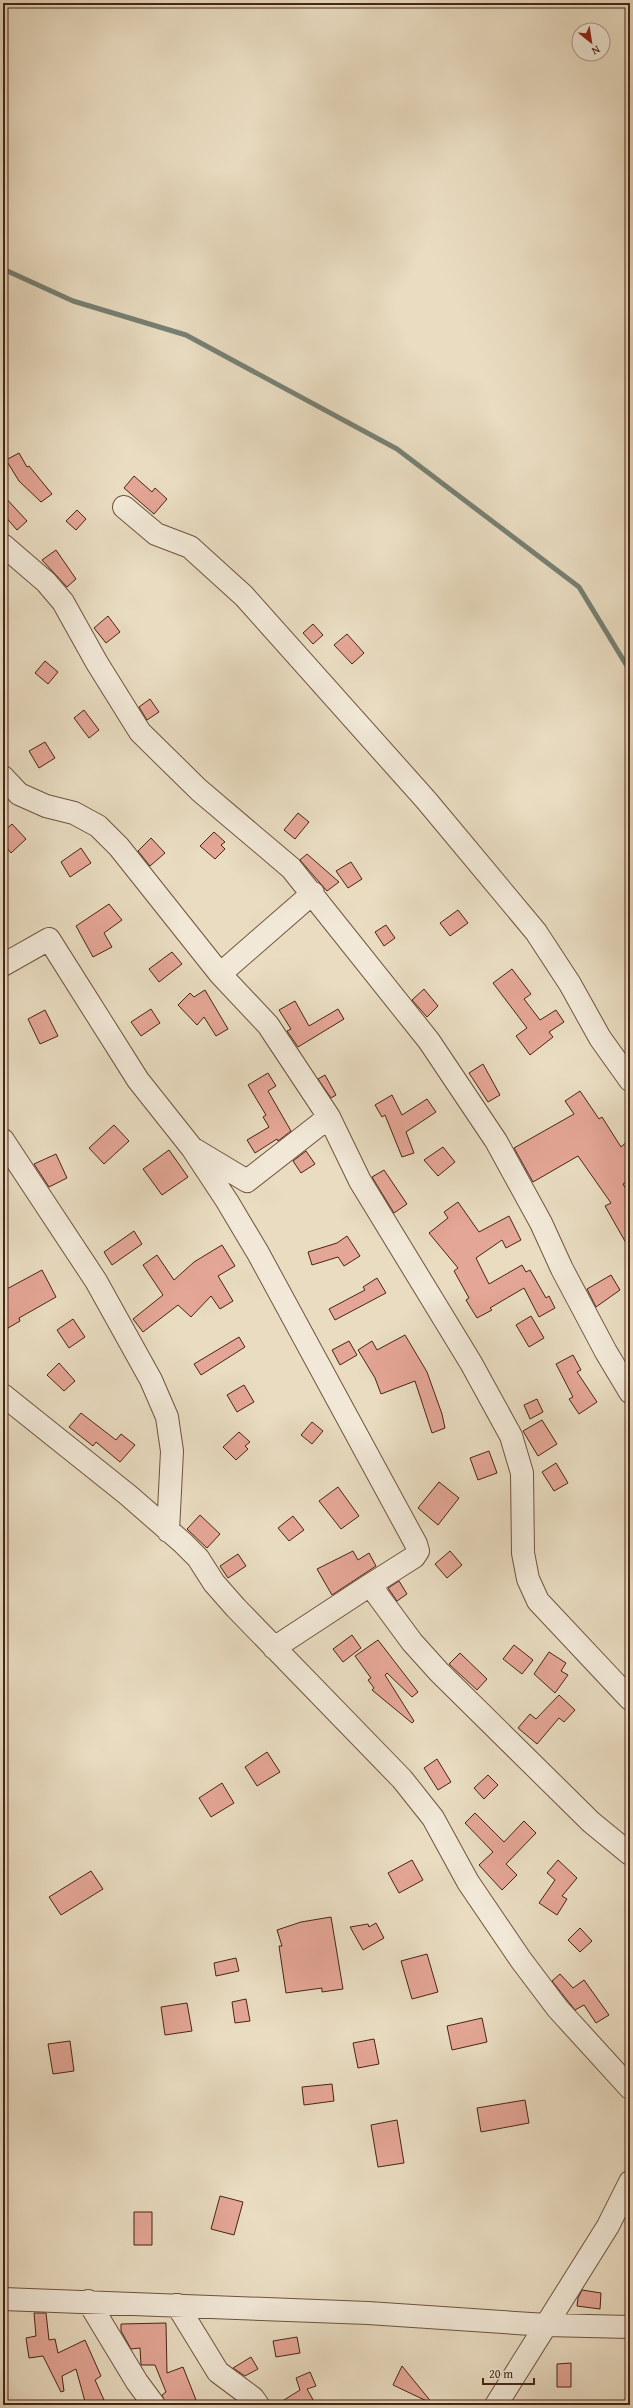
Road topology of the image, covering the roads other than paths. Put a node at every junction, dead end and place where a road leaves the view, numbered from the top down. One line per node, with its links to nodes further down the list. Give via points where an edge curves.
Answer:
1 (124, 507): 7 (street, via 156,534 190,547 244,596 426,800 536,932 570,984 600,1038)
2 (3, 545): 4 (street, via 46,582 63,602 140,732 199,790 291,868)
3 (3, 777): 6 (street, via 19,794 46,806 74,813 98,826 118,847)
4 (313, 893): 6 (street); 11 (street, via 429,1041 496,1141 541,1222 562,1269 603,1345)
5 (3, 965): 10 (street, via 49,939 138,1080)
6 (220, 974): 8 (street, via 268,1025)
7 (630, 1080)
8 (329, 1117): 10 (street, via 247,1181); 16 (street, via 360,1181 471,1363 510,1436 522,1473 523,1553 528,1579 538,1601)
9 (3, 1140): 13 (street, via 96,1281 151,1380 164,1410 172,1451)
10 (192, 1148): 14 (street, via 258,1253 416,1544 418,1551 414,1557)
11 (629, 1385)
12 (3, 1395): 13 (street, via 128,1495)
13 (168, 1531): 15 (street, via 198,1558 214,1583)
14 (370, 1585): 15 (street); 17 (street, via 412,1642 439,1672 591,1822)
15 (274, 1648): 18 (street, via 416,1796 433,1818 468,1882 521,1960 558,2009)
16 (630, 1699)
17 (630, 1854)
18 (630, 2088)
19 (630, 2182): 23 (street, via 608,2226)
20 (3, 2299): 21 (street)
21 (88, 2302): 22 (street); 25 (street)
22 (177, 2305): 23 (street, via 368,2313); 26 (street, via 218,2372 253,2398)
23 (546, 2325): 24 (street); 27 (street)
24 (630, 2327)
25 (154, 2405)
26 (258, 2405)
27 (496, 2405)

